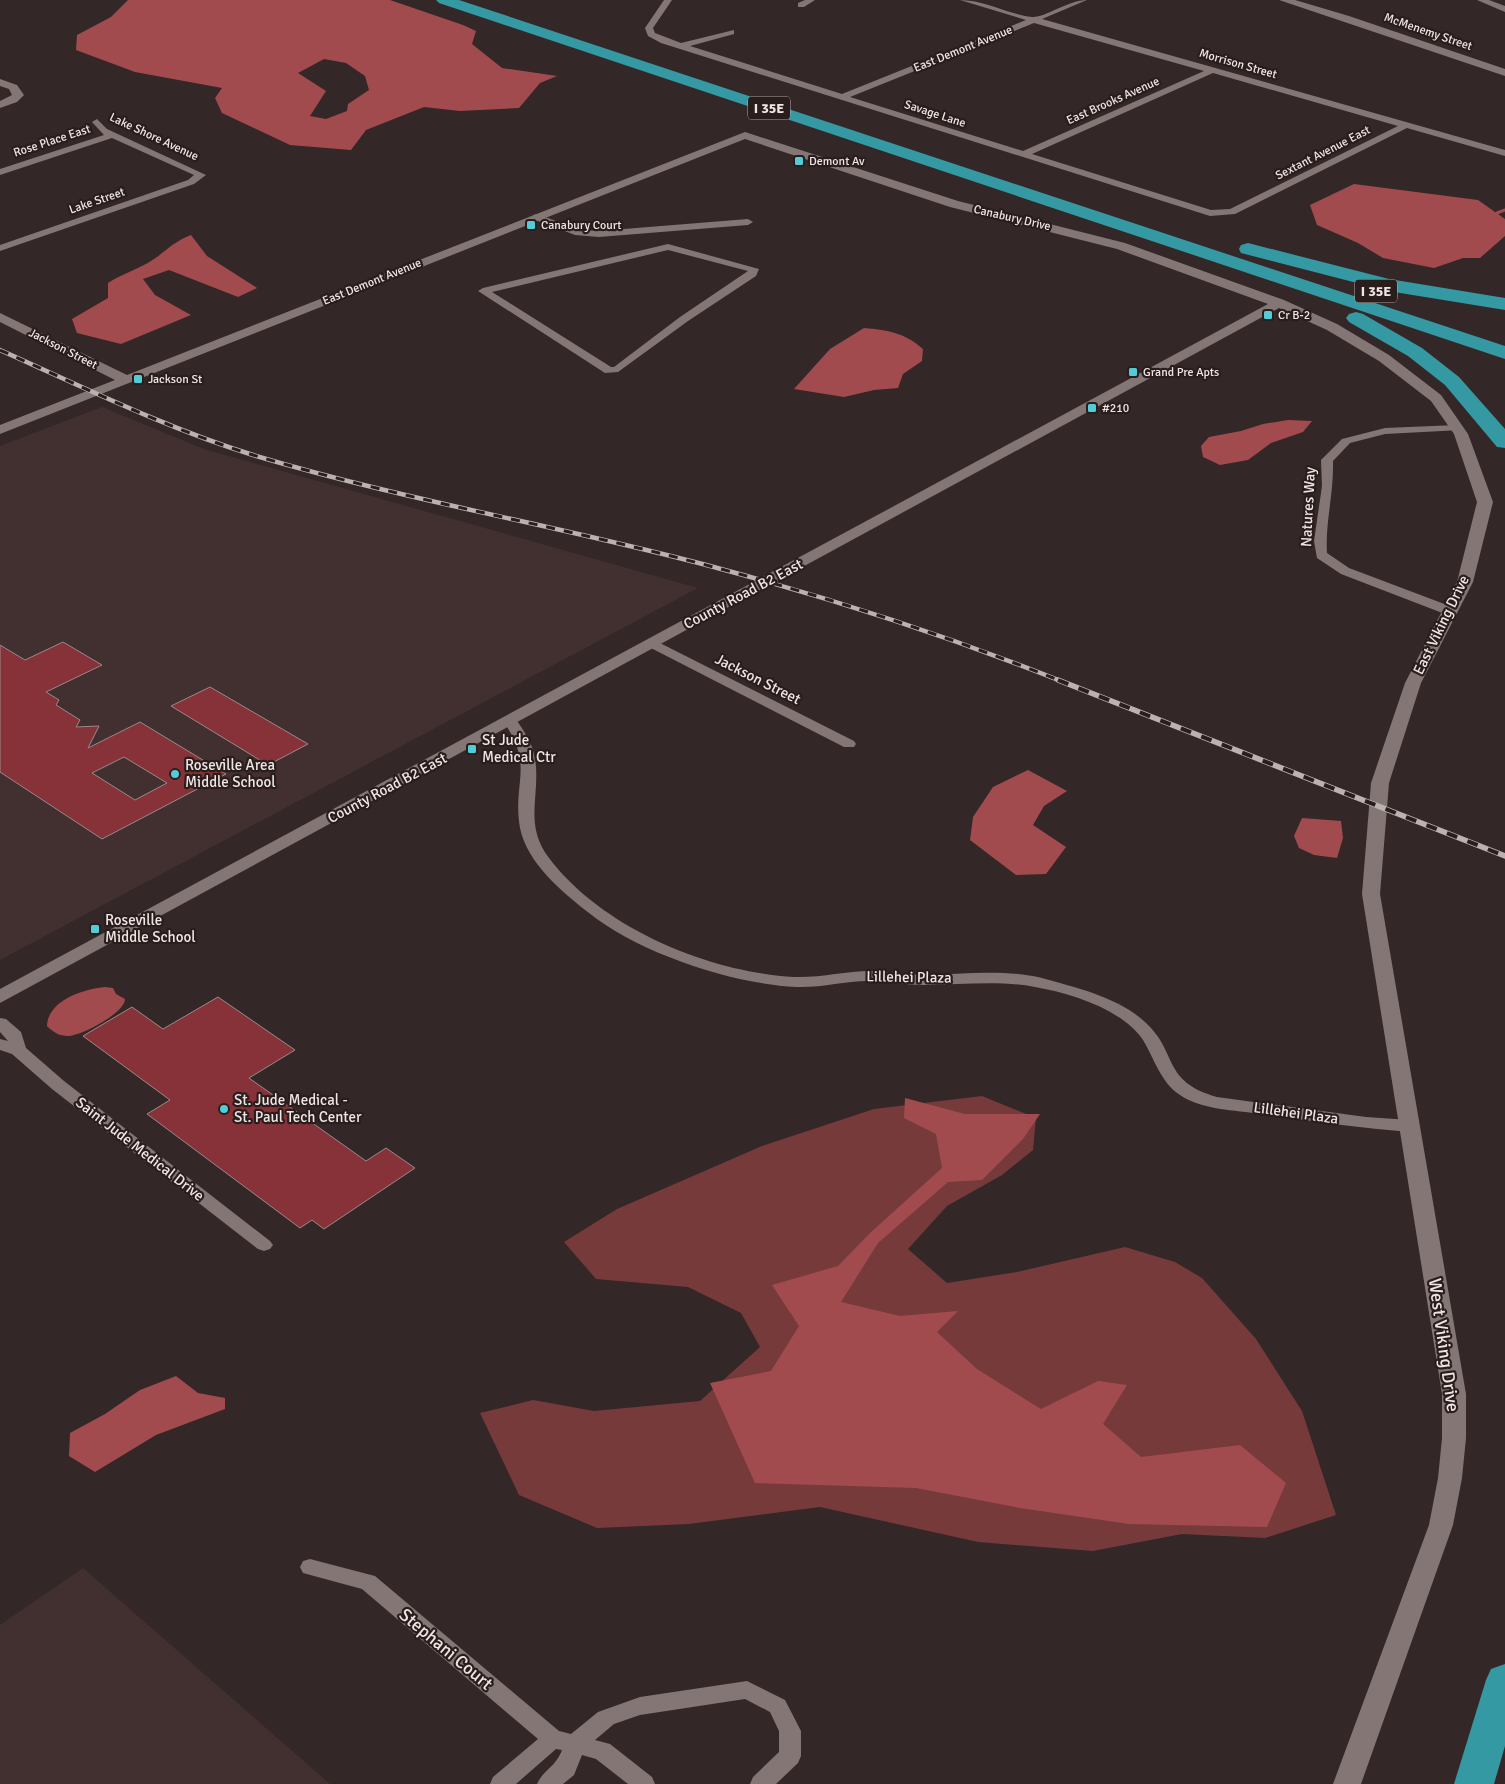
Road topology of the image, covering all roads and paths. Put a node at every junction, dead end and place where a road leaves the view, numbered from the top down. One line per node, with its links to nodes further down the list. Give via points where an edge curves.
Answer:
1 (433, 0): 9 (highway)
2 (444, 0): 9 (highway, I 35E)
3 (668, 0): 14 (street, Savage Lane, via 649,25 649,31)
4 (811, 0): 10 (street)
5 (964, 0): 12 (street, Morrison Street)
6 (1083, 0): 12 (street, East Demont Avenue)
7 (1284, 0): 16 (street, McMenemy Street)
8 (1481, 0): 11 (street)
9 (486, 3): 34 (highway, I 35E); 35 (highway, I 35E)
10 (801, 5)
11 (1505, 9)
12 (1038, 19): 15 (street, Morrison Street); 18 (street, East Demont Avenue)
13 (731, 32): 14 (street)
14 (681, 46): 18 (street, Savage Lane)
15 (1213, 70): 21 (street, Morrison Street); 25 (street, East Brooks Avenue)
16 (1505, 72)
17 (0, 82): 19 (street, via 13,87 18,95)
18 (842, 97): 25 (street, Savage Lane)
19 (0, 105)
20 (97, 122): 22 (street, Lake Shore Avenue, via 100,128)
21 (1406, 125): 24 (street, Morrison Street); 28 (street, Sextant Avenue East)
22 (112, 135): 26 (street, Rose Place East); 27 (street, Lake Shore Avenue)
23 (745, 135): 29 (street, East Demont Avenue); 36 (street, Canabury Drive, via 954,204 1121,246)
24 (1505, 153)
25 (1022, 155): 28 (street, Savage Lane, via 1204,212 1232,212)
26 (0, 172)
27 (201, 175): 33 (street, Lake Street, via 191,182)
28 (1251, 203)
29 (537, 217): 31 (street, via 579,232); 41 (street, East Demont Avenue)
30 (748, 222): 31 (street)
31 (649, 232): 32 (street)
32 (668, 247): 32 (street, via 573,268 483,291 609,371 618,369 684,319 752,274 754,269)
33 (0, 248)
34 (1248, 249): 37 (highway, via 1388,285); 38 (highway, I 35E)
35 (1255, 271): 40 (highway, I 35E); 44 (highway, via 1287,289 1356,317 1415,352 1463,391)
36 (1280, 303): 42 (street, East Viking Drive, via 1332,326 1384,358 1436,398); 46 (street, County Road B2 East)
37 (1505, 304)
38 (1441, 312)
39 (0, 317): 41 (street, Jackson Street)
40 (1505, 353)
41 (126, 380): 43 (street, East Demont Avenue)
42 (1456, 428): 45 (street, East Viking Drive, via 1486,502 1465,582); 45 (street, Natures Way, via 1385,431 1346,441 1327,460 1328,486 1320,541 1322,555 1345,571)
43 (0, 430)
44 (1505, 442)
45 (1450, 611): 50 (street, East Viking Drive, via 1413,683 1380,783)
46 (652, 643): 47 (street, County Road B2 East); 48 (street, Jackson Street)
47 (510, 721): 49 (street, County Road B2 East); 55 (street, Lillehei Plaza, via 523,737 528,752 527,825 534,846 572,891 607,919 637,937 706,962 771,980 796,982 866,976 908,980 976,978 1038,982 1109,1005 1126,1015 1155,1044 1174,1080 1184,1091 1198,1097 1366,1123)
48 (849, 744)
49 (207, 885): 51 (street)
50 (1371, 894): 55 (street, West Viking Drive)
51 (0, 997)
52 (0, 1024): 54 (street, Saint Jude Medical Drive, via 15,1036)
53 (0, 1044): 54 (street, Saint Jude Medical Drive)
54 (18, 1050): 56 (street, Saint Jude Medical Drive, via 58,1085)
55 (1410, 1126): 65 (street, West Viking Drive, via 1454,1394 1454,1438 1441,1525)
56 (264, 1245)
57 (310, 1567): 59 (street, Stephani Court, via 368,1582)
58 (1505, 1680): 66 (highway)
59 (553, 1739): 60 (street, Stephani Court); 61 (street)
60 (575, 1744): 62 (street, via 566,1768); 63 (street, Stephani Court, via 602,1751); 64 (street, via 606,1718 640,1706 747,1690 778,1706 790,1731 790,1756)
61 (501, 1784)
62 (548, 1784)
63 (644, 1784)
64 (761, 1784)
65 (1347, 1784)
66 (1474, 1784)

